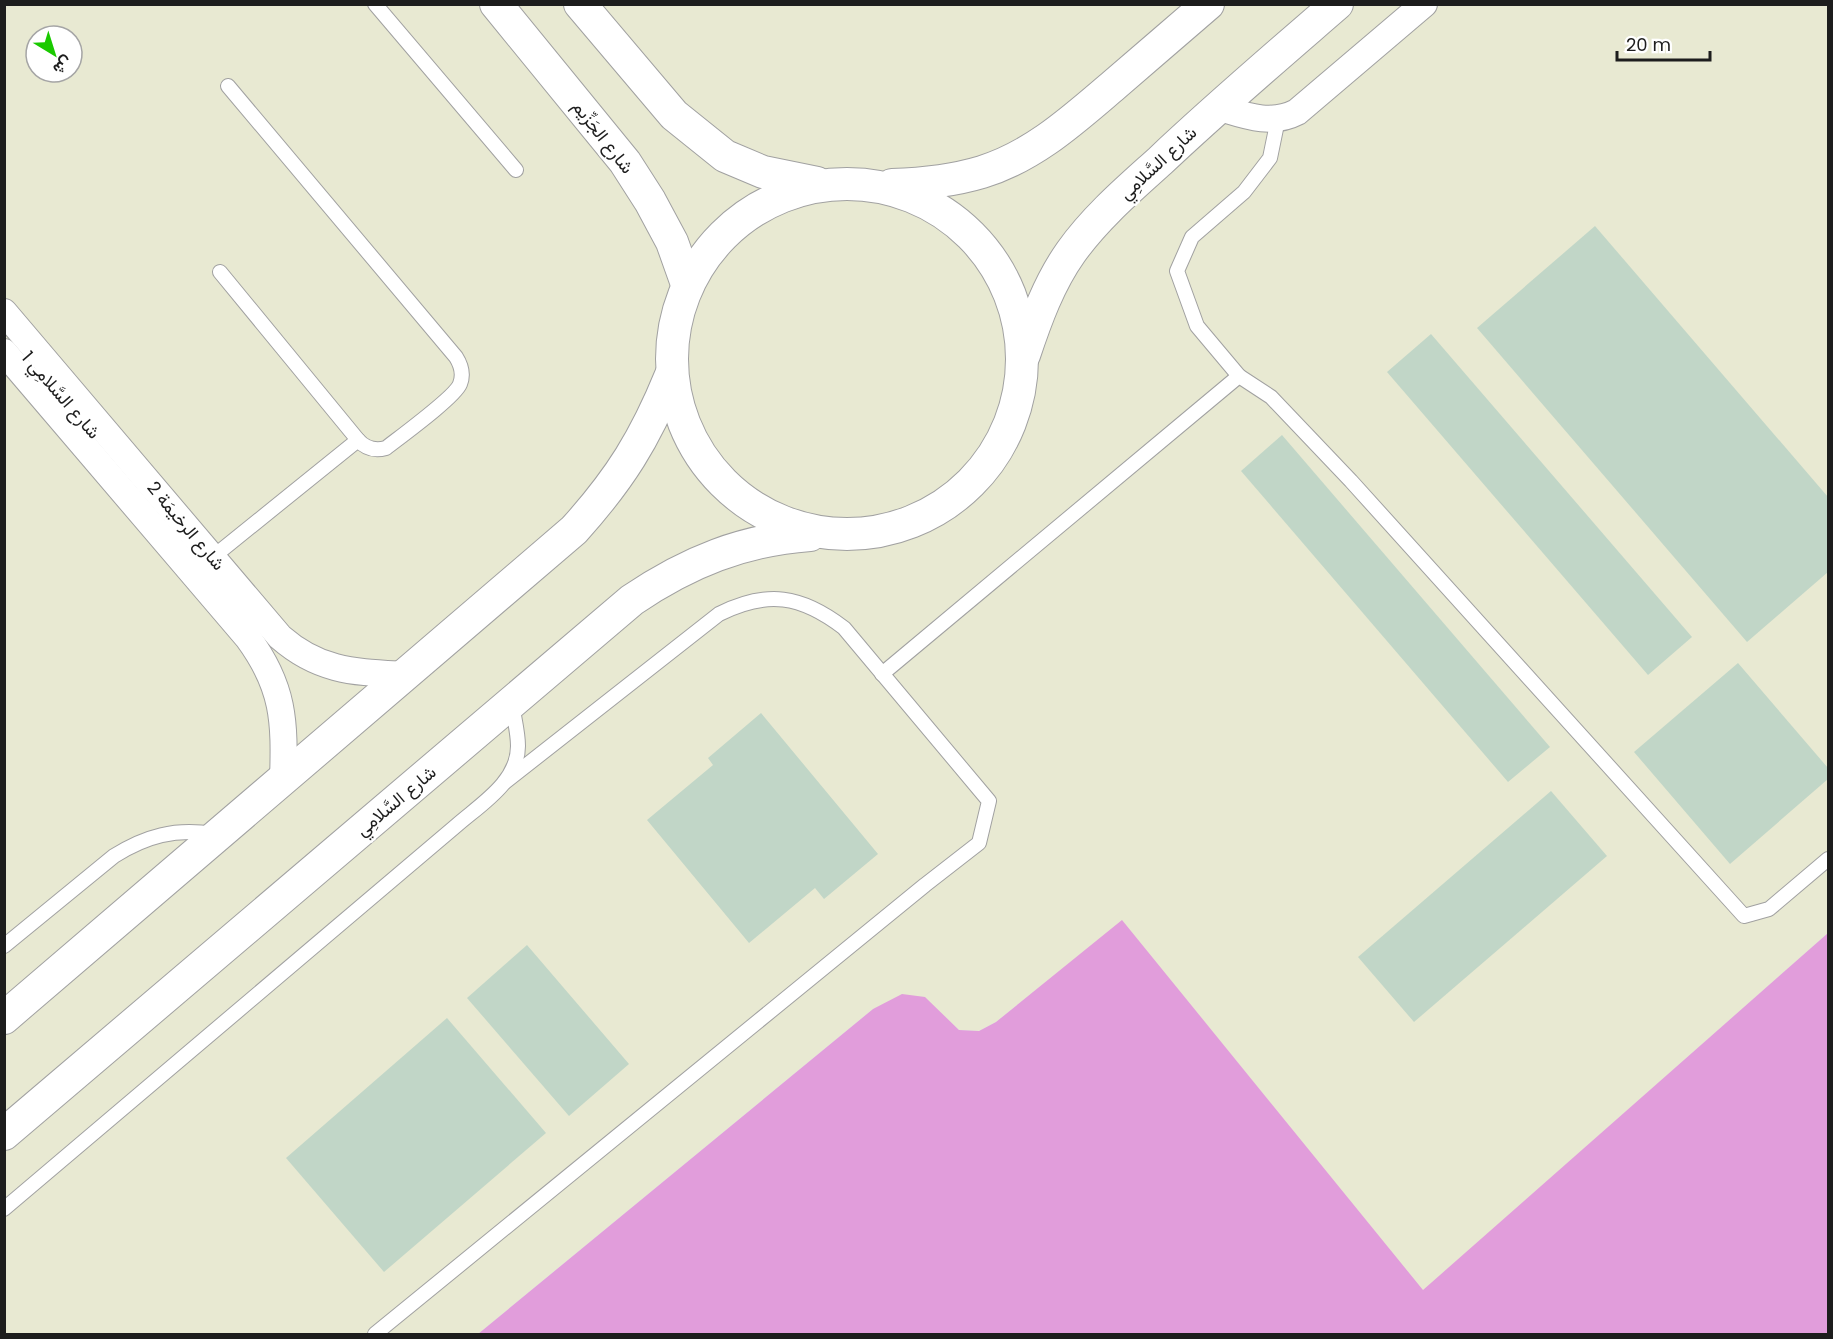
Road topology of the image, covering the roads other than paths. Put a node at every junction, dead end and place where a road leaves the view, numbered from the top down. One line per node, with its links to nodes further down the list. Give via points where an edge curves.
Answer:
1 (375, 4): 10 (lane)
2 (495, 4): 14 (street, شارع الجَزِّيم, via 625,162 672,242)
3 (580, 4): 11 (street, via 674,115 725,156 763,172)
4 (1208, 4): 12 (street, via 1043,142 983,171 951,180)
5 (1337, 4): 8 (street, شارع السَّلامِي)
6 (1424, 4): 9 (street, via 1297,112)
7 (228, 86): 21 (lane, via 459,363 461,377 456,390 386,448 374,450)
8 (1217, 107): 9 (street, via 1266,120); 18 (street, شارع السَّلامِي, via 1108,209 1071,252 1039,311)
9 (1278, 119): 20 (lane, via 1270,158 1244,192 1192,237 1177,271 1197,326)
10 (516, 170)
11 (821, 184): 12 (street); 14 (street, via 789,192 748,213 712,245)
12 (880, 186): 18 (street, via 936,207 982,245 1012,297)
13 (220, 272): 21 (lane)
14 (687, 284): 19 (street, via 673,328)
15 (4, 312): 22 (street, شارع الرخيمَة 2)
16 (4, 330): 22 (street, شارع السَّلامِي 1, via 93,433 106,445)
17 (4, 352): 28 (street, شارع الرخيمَة 2, via 261,656 272,676 281,709)
18 (1024, 356): 23 (street, via 1011,422 996,452 959,494 921,518 889,530 856,535)
19 (670, 375): 23 (street, via 685,432 718,481 765,517); 26 (street, via 641,442 599,502 554,548)
20 (1239, 376): 25 (lane); 31 (lane, via 1271,397 1303,431 1744,916 1769,909)
21 (358, 440): 24 (lane)
22 (124, 453): 24 (street, شارع الرخيمَة 2)
23 (822, 534): 27 (street, شارع السَّلامِي, via 757,542 692,564 632,600)
24 (213, 557): 26 (street, شارع الرخيمَة 2, via 294,649 326,666)
25 (882, 674): 29 (lane, via 844,628 806,604 761,599 739,604 718,614); 36 (lane, via 989,801 979,843)
26 (406, 675): 28 (street)
27 (511, 703): 29 (lane, via 518,747); 34 (street, شارع السَّلامِي)
28 (283, 780): 30 (street)
29 (505, 782): 35 (lane)
30 (218, 835): 32 (lane, via 173,833 129,847); 33 (street)
31 (1828, 859)
32 (4, 946)
33 (4, 1018)
34 (4, 1134)
35 (4, 1209)
36 (375, 1335)

